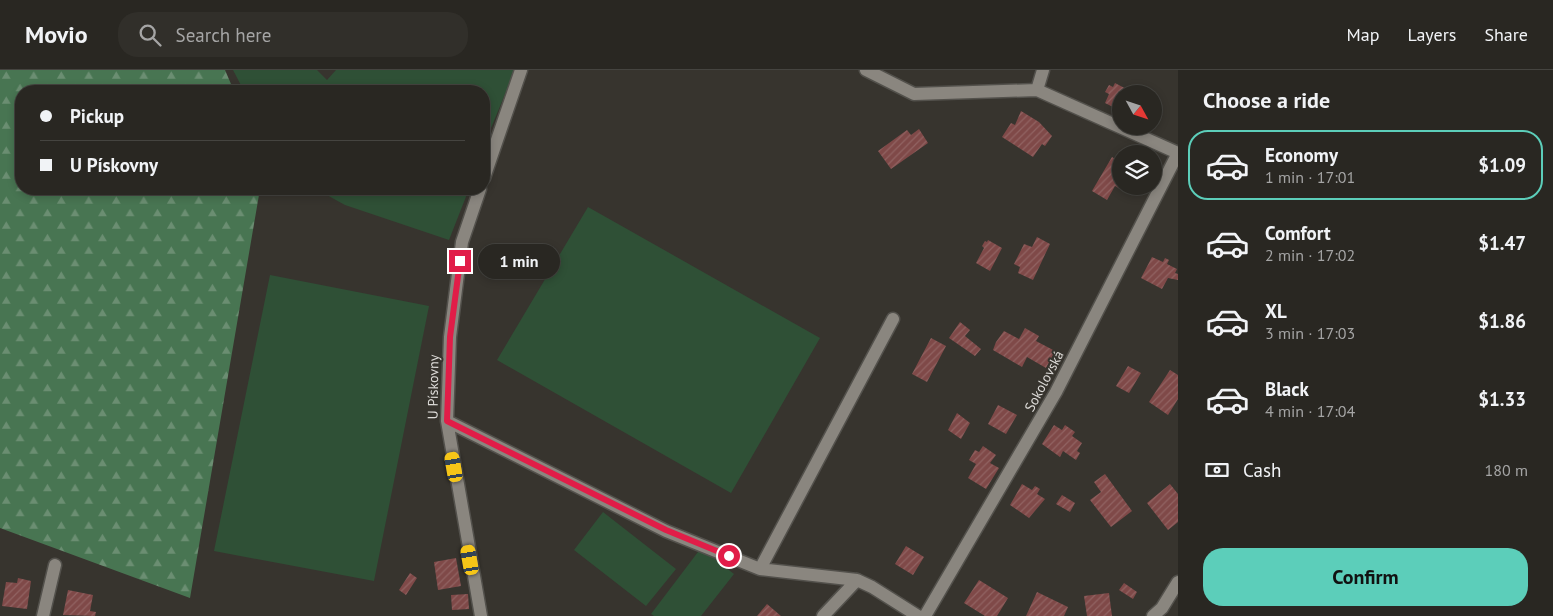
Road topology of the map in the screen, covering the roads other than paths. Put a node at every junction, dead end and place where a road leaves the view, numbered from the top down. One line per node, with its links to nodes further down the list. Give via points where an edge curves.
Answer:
1 (521, 70): 6 (street)
2 (866, 70): 4 (street, via 914,94)
3 (1043, 70): 4 (street)
4 (1037, 90): 5 (street)
5 (1178, 153): 18 (street, Sokolovská, via 1056,392)
6 (490, 160)
7 (478, 195): 9 (street, U Pískovny, via 462,242 450,337)
8 (893, 319): 11 (street)
9 (447, 421): 11 (street, via 666,530); 15 (street, U Pískovny)
10 (55, 565): 14 (street)
11 (760, 569): 12 (street)
12 (857, 580): 16 (street); 17 (street)
13 (1178, 582): 19 (street, via 1162,608)
14 (43, 616)
15 (480, 616)
16 (823, 616)
17 (918, 616)
18 (925, 616)
19 (1153, 616)

